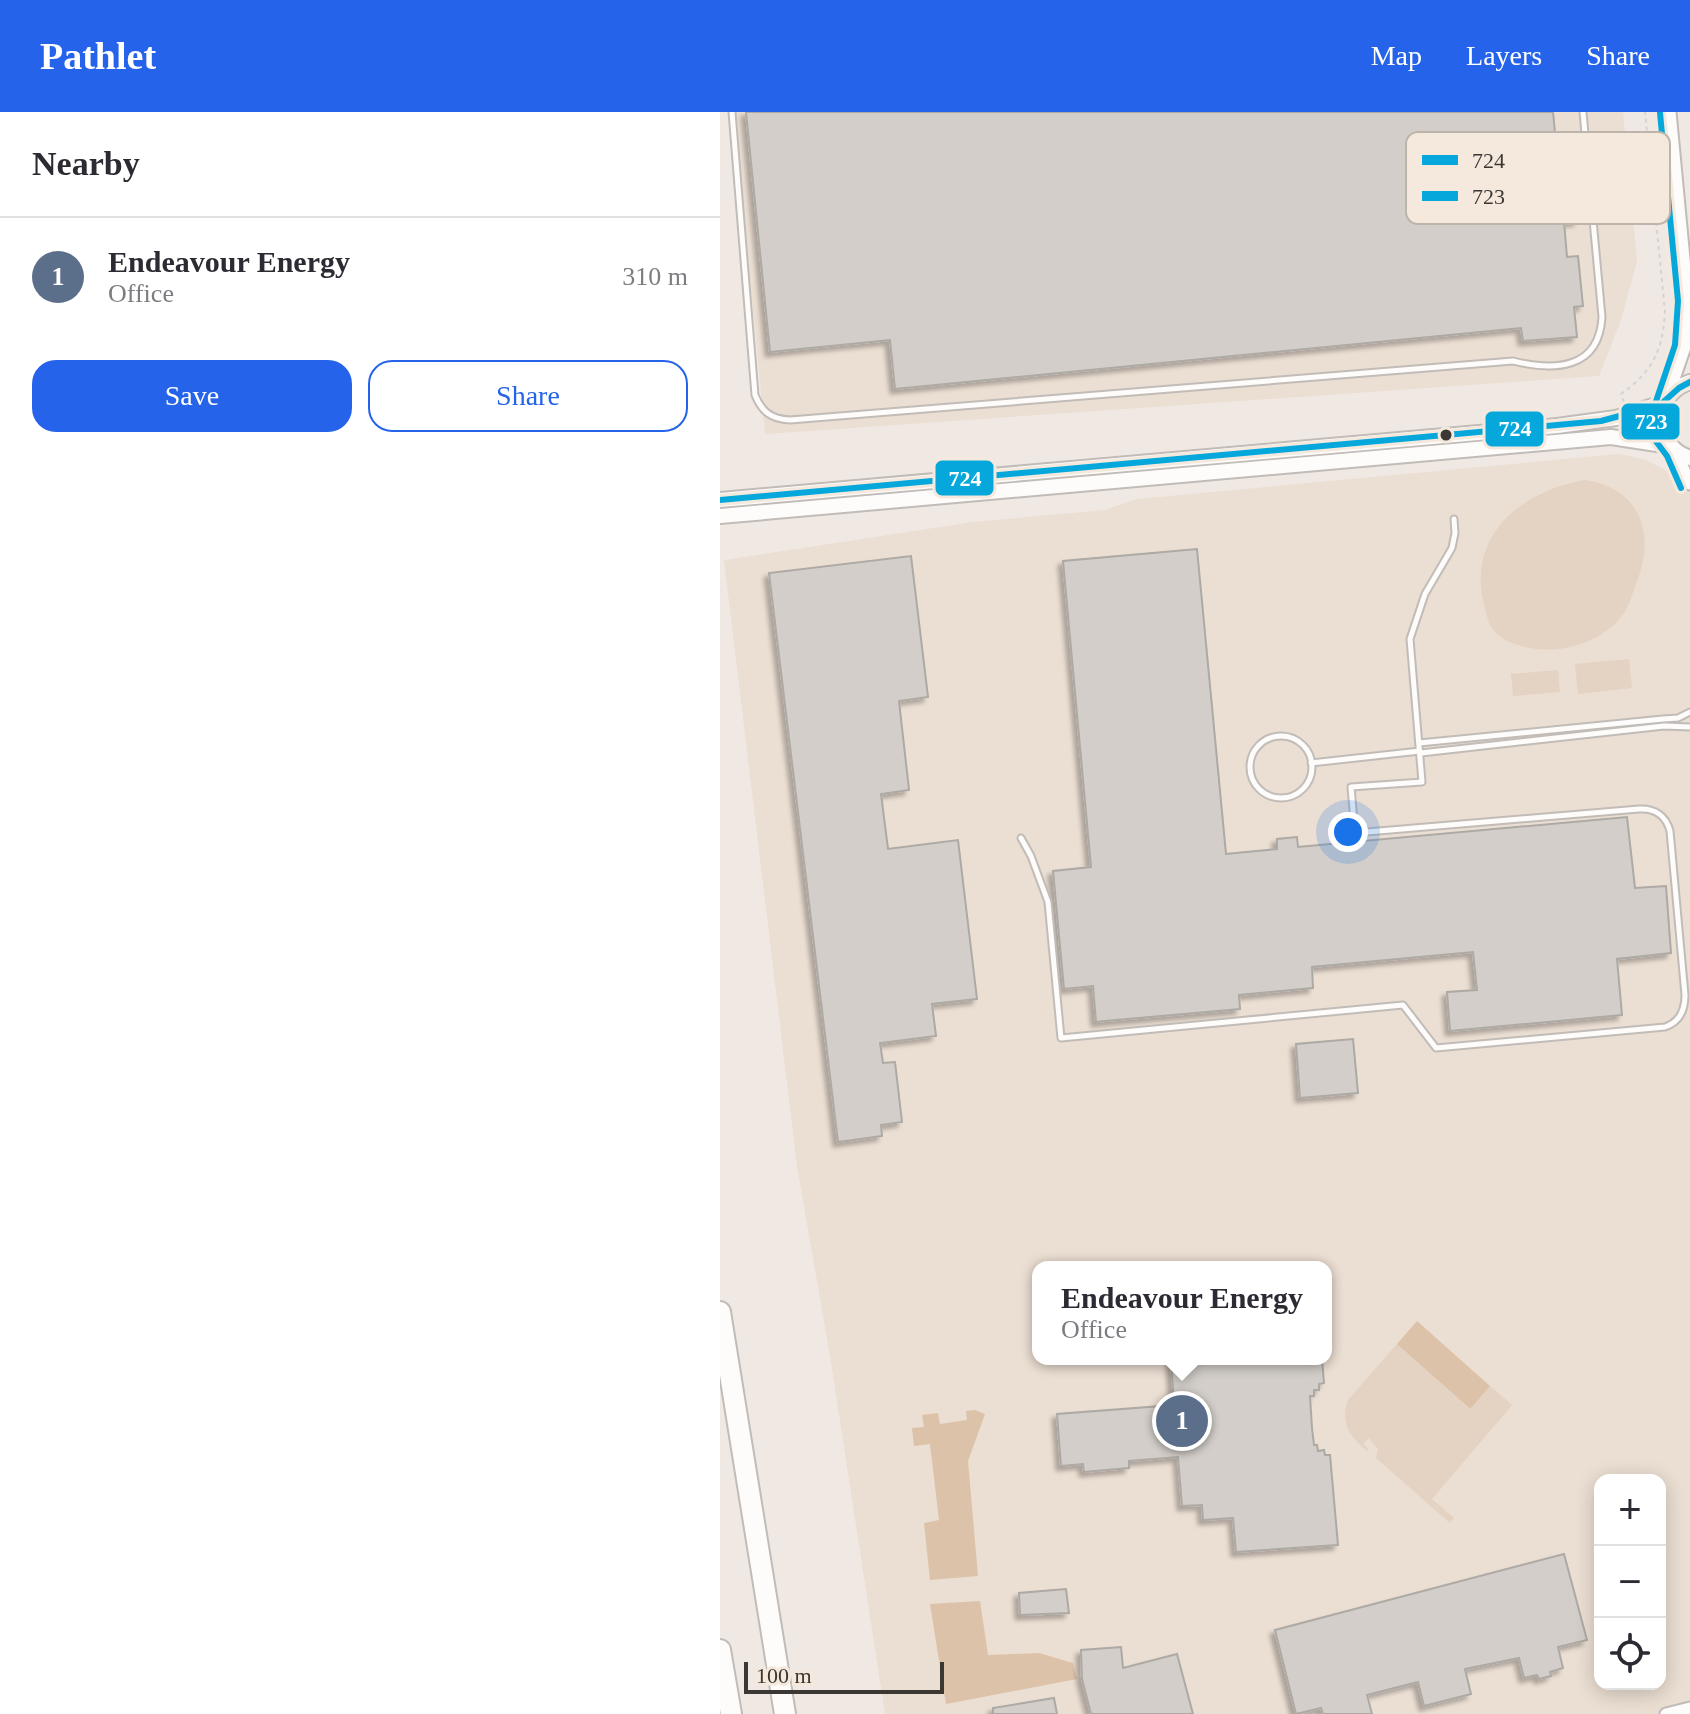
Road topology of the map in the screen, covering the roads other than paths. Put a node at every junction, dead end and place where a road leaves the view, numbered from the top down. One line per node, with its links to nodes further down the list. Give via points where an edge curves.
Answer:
1 (732, 112): 5 (lane, via 755,395 764,411 777,419 1513,361 1537,367 1580,361 1601,328)
2 (1583, 112): 4 (lane)
3 (1670, 112): 6 (street)
4 (1585, 132)
5 (1593, 224)
6 (1689, 305): 8 (street, via 1685,347)
7 (1690, 382): 8 (main road)
8 (1666, 399): 9 (main road, via 1661,425); 12 (main road, via 1627,416 1557,426)
9 (1673, 449): 10 (main road); 11 (street); 13 (main road, via 1611,437)
10 (1690, 458)
11 (1690, 484)
12 (720, 500)
13 (720, 516)
14 (1454, 519): 17 (lane, via 1452,548 1425,594 1410,639)
15 (1690, 712): 17 (lane, via 1678,718)
16 (1690, 727): 17 (lane)
17 (1420, 749): 18 (lane); 19 (lane, via 1422,782 1351,787 1355,833 1639,809 1661,815 1670,831 1685,995 1675,1022 1436,1048 1403,1005 1061,1038 1048,902)
18 (1311, 763): 18 (lane, via 1305,785 1287,797 1259,788 1250,767 1258,746 1278,736 1304,746)
19 (1021, 838)
20 (720, 1312): 24 (highway)
21 (720, 1650): 23 (highway)
22 (1690, 1708): 25 (street)
23 (731, 1714)
24 (785, 1714)
25 (1666, 1714)

